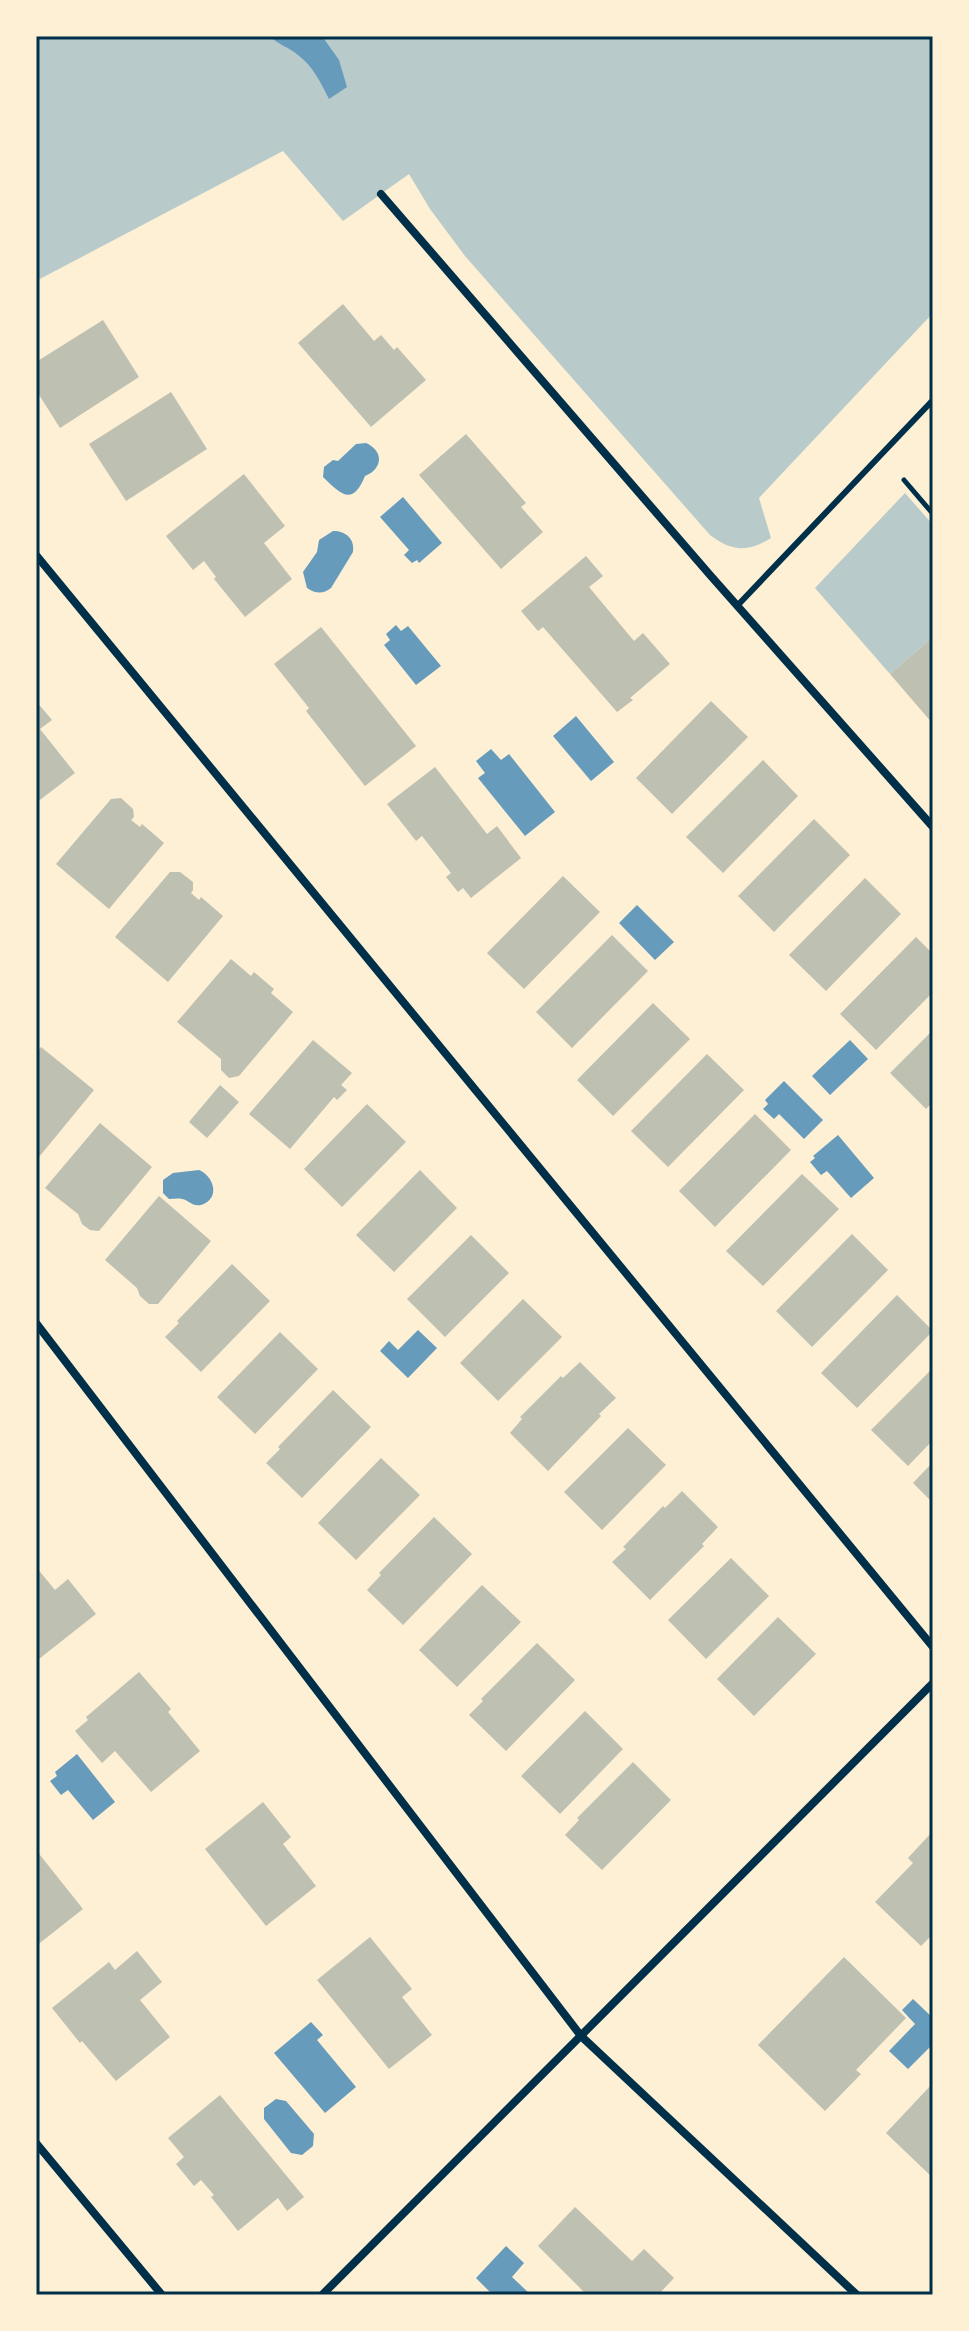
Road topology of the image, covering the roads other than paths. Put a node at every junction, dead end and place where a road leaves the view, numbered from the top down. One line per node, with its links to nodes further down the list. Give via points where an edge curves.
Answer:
1 (381, 194): 4 (street)
2 (933, 400): 4 (lane)
3 (36, 555): 7 (street)
4 (737, 606): 5 (street)
5 (933, 827)
6 (36, 1323): 9 (street)
7 (933, 1647)
8 (933, 1683): 9 (street)
9 (581, 2036): 12 (street); 13 (street)
10 (36, 2143): 11 (street)
11 (162, 2295)
12 (322, 2295)
13 (857, 2295)

